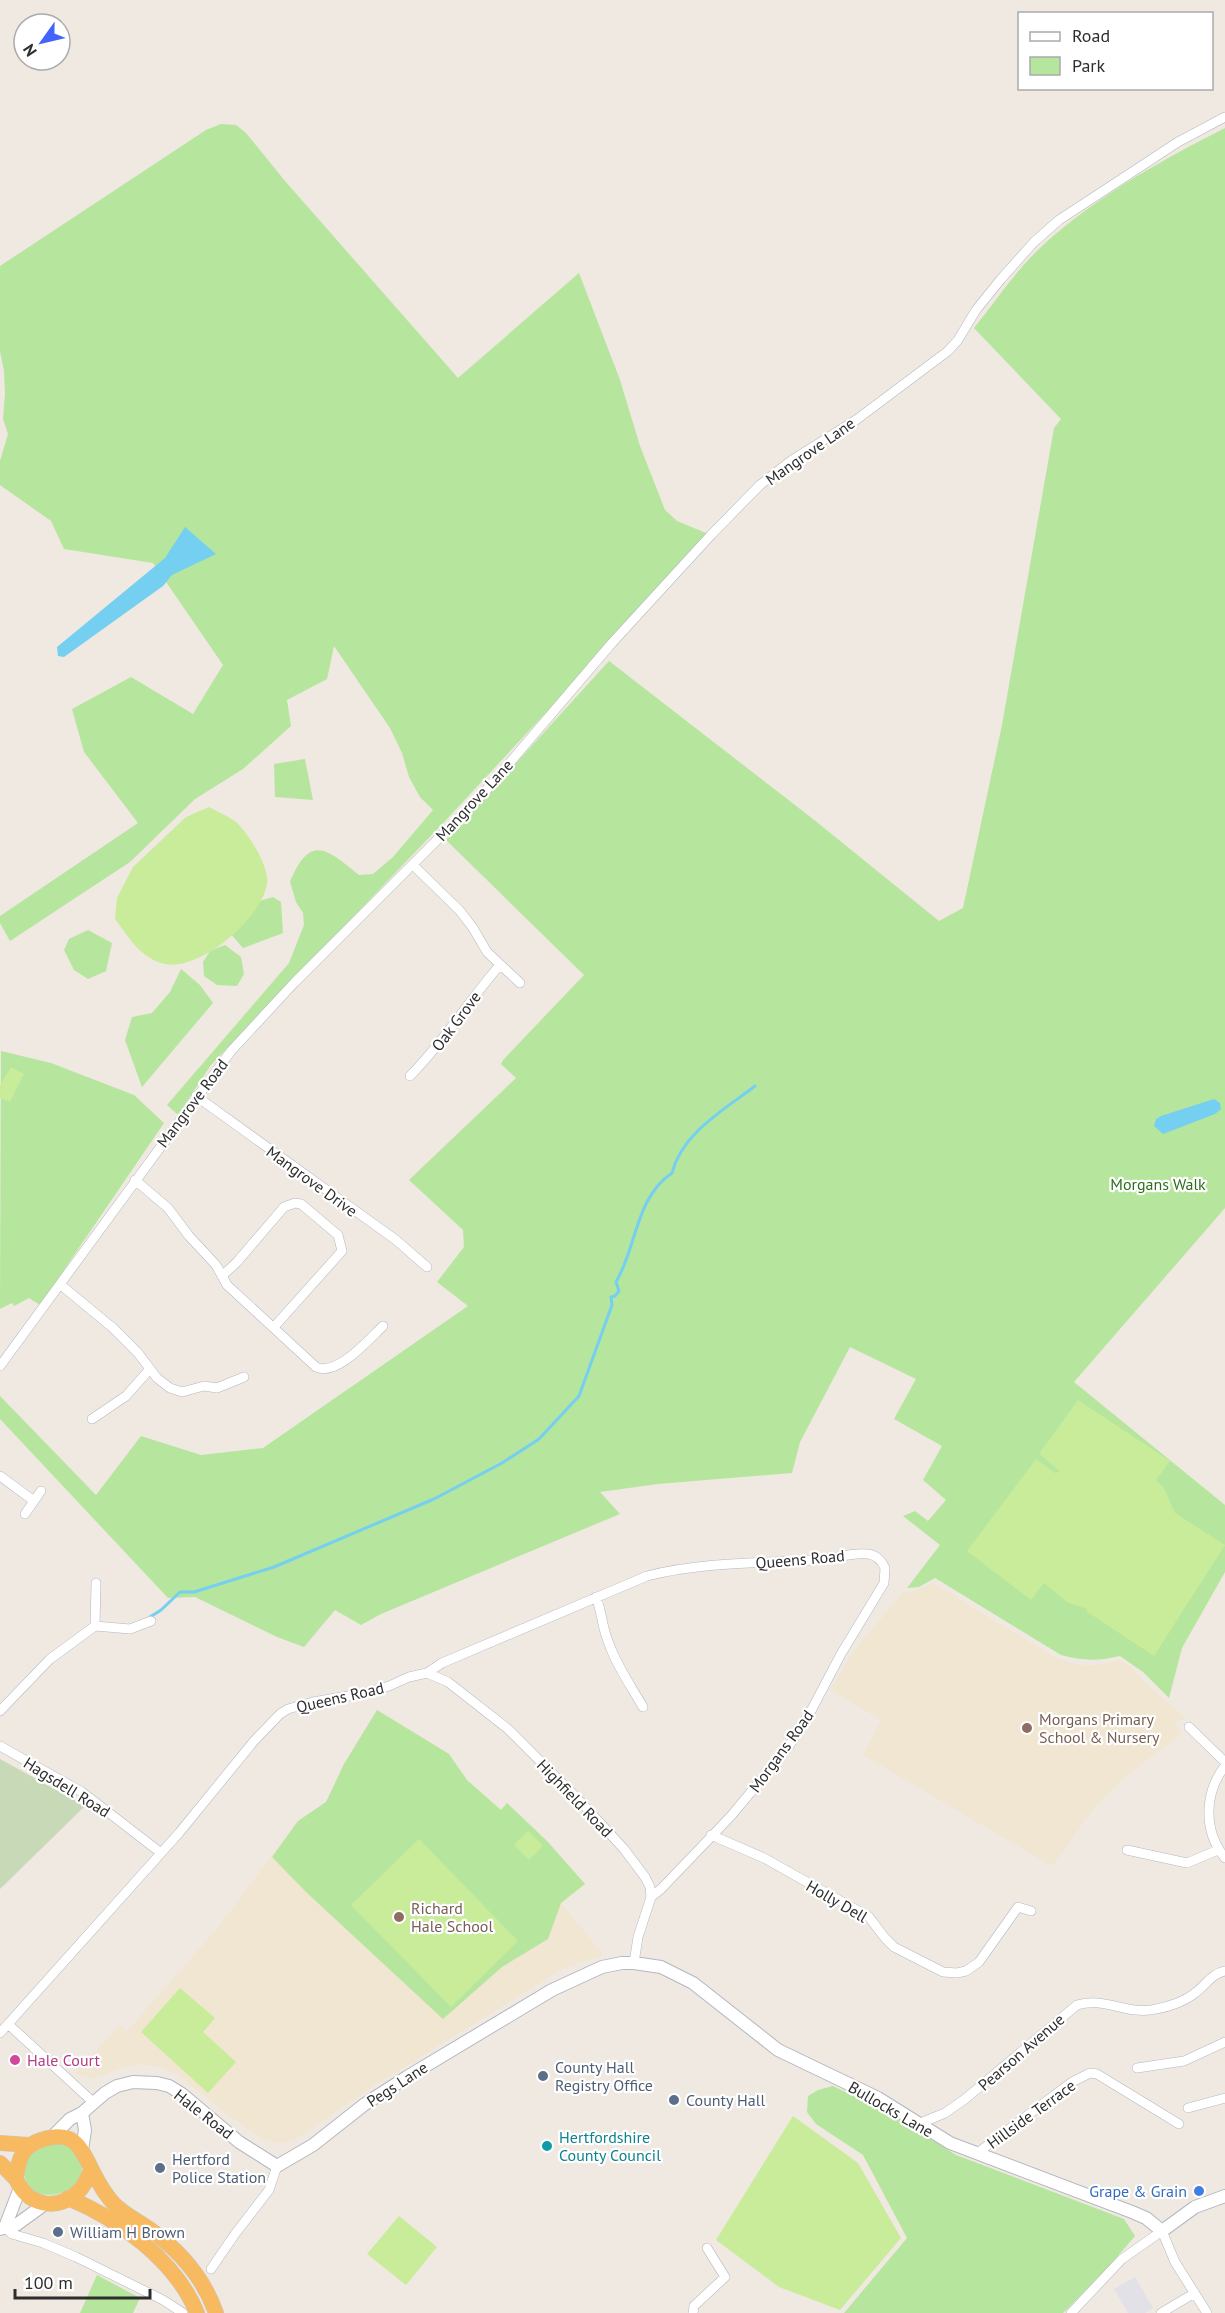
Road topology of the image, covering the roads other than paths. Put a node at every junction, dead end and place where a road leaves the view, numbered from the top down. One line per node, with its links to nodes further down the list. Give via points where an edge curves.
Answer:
1 (1225, 117): 2 (street, Mangrove Lane, via 1178,142 1059,220 1000,279 948,351 760,485 612,643 483,794)
2 (413, 865): 3 (street, via 460,911 482,946); 6 (street, Mangrove Road, via 269,1009)
3 (500, 965): 4 (street); 5 (street, Oak Grove, via 444,1039)
4 (520, 983)
5 (410, 1076)
6 (196, 1096): 7 (street, Mangrove Road); 8 (street, Mangrove Drive, via 396,1240)
7 (135, 1180): 9 (street, via 168,1208); 10 (street, Mangrove Road)
8 (427, 1267)
9 (222, 1276): 12 (street); 12 (street, via 290,1204 301,1204 338,1235 342,1251)
10 (61, 1285): 13 (street, Mangrove Road); 14 (street, via 120,1335)
11 (383, 1326): 12 (street, via 352,1355 326,1370 316,1366)
12 (274, 1327)
13 (0, 1365)
14 (149, 1370): 15 (street, via 163,1384 182,1392 204,1386 217,1388); 16 (street, via 126,1396)
15 (244, 1377)
16 (92, 1419)
17 (0, 1476): 19 (street)
18 (41, 1491): 19 (street)
19 (34, 1501): 20 (street)
20 (25, 1514)
21 (872, 1555): 23 (street, Queens Road, via 680,1569 647,1576); 32 (street, Morgans Road, via 883,1564 884,1583 775,1764)
22 (96, 1583): 25 (street)
23 (596, 1596): 26 (street, Queens Road); 27 (street, via 611,1650)
24 (151, 1621): 25 (street, via 130,1629)
25 (95, 1626): 28 (street, via 50,1659)
26 (427, 1673): 35 (street, Queens Road, via 280,1714); 37 (street, Highfield Road, via 469,1697 551,1771 624,1849 645,1877)
27 (643, 1707)
28 (0, 1711)
29 (1189, 1727): 31 (street)
30 (0, 1746): 35 (street, Hagsdell Road, via 82,1792)
31 (1225, 1764): 34 (street, via 1213,1786 1209,1810 1210,1830)
32 (711, 1835): 37 (street, Morgans Road); 38 (street, Holly Dell, via 764,1858 869,1917 894,1947 944,1972 957,1973 974,1967 1018,1906)
33 (1127, 1850): 34 (street, via 1187,1863)
34 (1218, 1850): 36 (street)
35 (161, 1853): 41 (street, Queens Road)
36 (1225, 1858)
37 (651, 1897): 39 (street)
38 (1031, 1911)
39 (634, 1963): 49 (main road, Bullocks Lane, via 672,1971 778,2050 878,2098); 57 (main road, Pegs Lane, via 602,1967 552,1990 364,2104 313,2145)
40 (1225, 1971): 49 (street, Pearson Avenue, via 1212,1976 1184,2000 1155,2010 1135,2011 1093,2002 1077,2005 965,2099)
41 (8, 2024): 42 (street, Queens Road); 46 (street)
42 (0, 2033)
43 (1225, 2042): 44 (street, via 1184,2061)
44 (1137, 2068)
45 (1225, 2098): 47 (street)
46 (93, 2102): 48 (main road, Hale Road); 57 (main road, Hale Road, via 117,2086 133,2082 169,2086 239,2142)
47 (1188, 2108)
48 (82, 2113): 51 (main road, Hale Road); 54 (main road)
49 (918, 2124): 55 (main road, Bullocks Lane)
50 (1179, 2124): 55 (street, Hillside Terrace, via 1090,2073 1072,2082)
51 (53, 2136): 53 (highway); 54 (highway, via 73,2142)
52 (0, 2143): 53 (highway)
53 (29, 2145): 59 (highway, via 18,2162)
54 (82, 2150): 58 (highway)
55 (976, 2154): 65 (main road, Bullocks Lane, via 1132,2212)
56 (0, 2163): 59 (highway)
57 (277, 2166): 68 (street, via 269,2190)
58 (91, 2170): 61 (highway, via 84,2185); 72 (highway, via 117,2207 186,2261)
59 (18, 2183): 62 (highway, via 27,2196); 64 (main road)
60 (1225, 2196): 65 (main road, via 1194,2207)
61 (68, 2198): 62 (highway); 71 (highway, via 98,2213 149,2249 178,2279)
62 (45, 2204): 63 (main road)
63 (25, 2218): 64 (main road); 66 (street)
64 (3, 2228): 66 (street)
65 (1162, 2231): 69 (street); 74 (street, via 1122,2259)
66 (30, 2239): 70 (street, via 76,2256)
67 (707, 2248): 73 (street, via 725,2277 694,2306)
68 (212, 2269)
69 (1193, 2294): 75 (street); 76 (street)
70 (183, 2313)
71 (197, 2313)
72 (216, 2313)
73 (693, 2313)
74 (1071, 2313)
75 (1161, 2313)
76 (1207, 2313)

